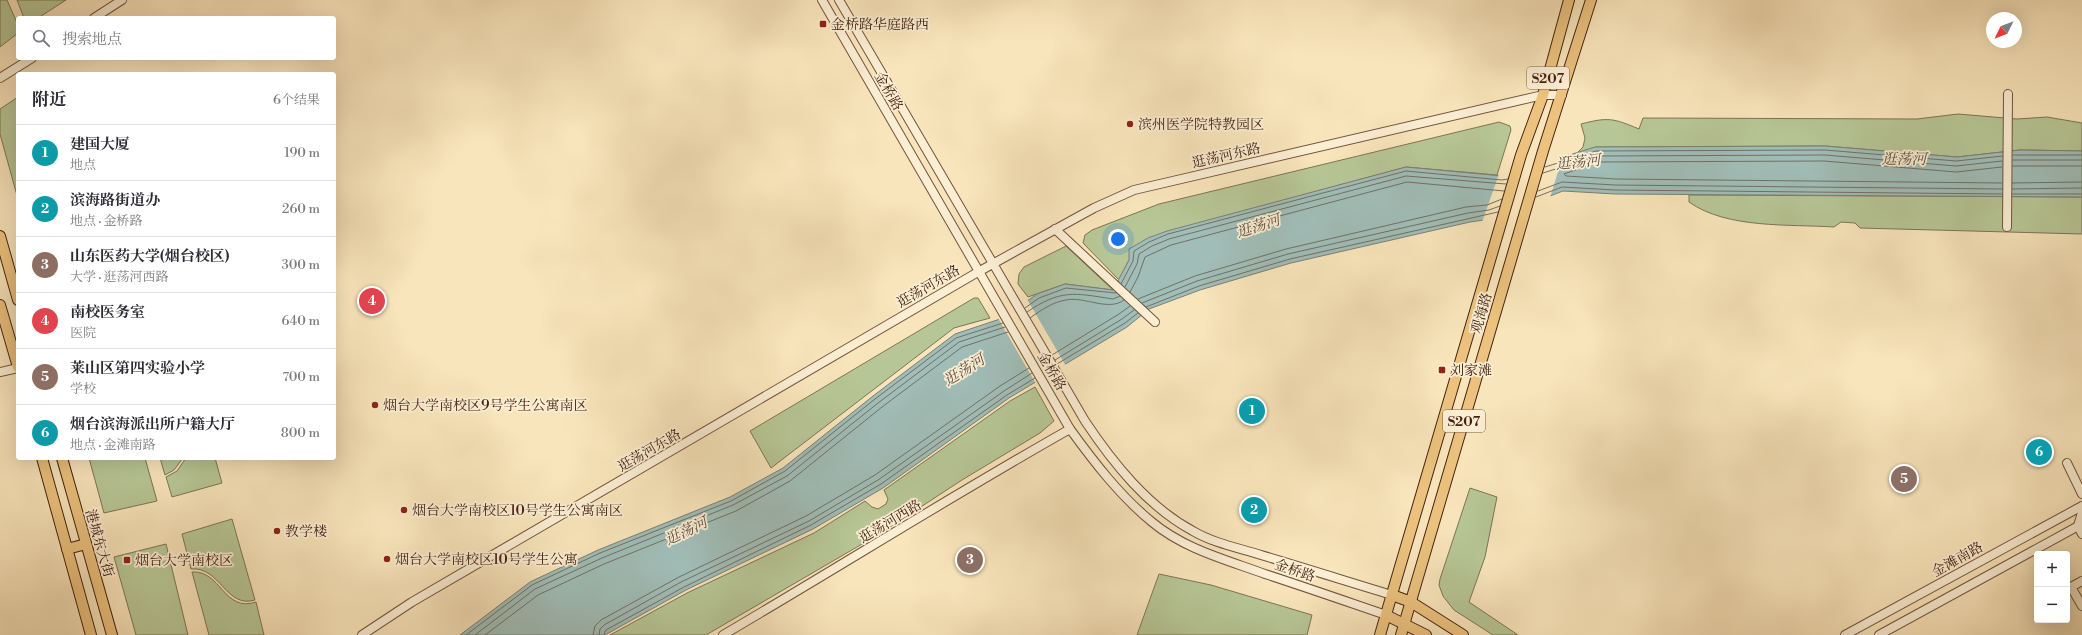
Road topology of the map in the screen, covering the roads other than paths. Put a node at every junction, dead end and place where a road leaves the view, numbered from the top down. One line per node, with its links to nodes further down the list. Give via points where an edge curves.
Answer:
1 (122, 0): 6 (street)
2 (822, 0): 16 (street, 金桥路)
3 (839, 0): 15 (street, 金桥路)
4 (1569, 0): 10 (main road, 观海路 / S207)
5 (1591, 0): 11 (main road, 观海路 / S207)
6 (97, 16)
7 (29, 60): 8 (street)
8 (0, 78)
9 (2008, 94): 12 (street)
10 (1543, 95): 11 (street, 逛荡河东路); 13 (street, 逛荡河东路, via 1134,190); 34 (main road, 观海路 / S207, via 1521,155)
11 (1562, 95): 35 (main road, 观海路 / S207, via 1543,151)
12 (2007, 227)
13 (1055, 228): 15 (street, 逛荡河东路); 19 (street)
14 (0, 236): 17 (main road)
15 (994, 263): 16 (street, 逛荡河东路); 34 (street, 金桥路, via 1107,454 1138,488 1172,518 1193,532 1222,543)
16 (978, 272): 23 (street, 金桥路, via 1044,380); 42 (street, 逛荡河东路, via 412,602)
17 (16, 293)
18 (0, 305): 20 (main road)
19 (1154, 322)
20 (16, 361)
21 (16, 368): 22 (street)
22 (0, 372)
23 (1070, 429): 37 (street, 金桥路, via 1128,501 1153,523 1186,544 1218,558); 43 (street, 逛荡河西路)
24 (43, 460): 32 (main road)
25 (63, 460): 31 (main road, 港城东大街)
26 (2068, 463): 27 (street)
27 (2082, 494)
28 (2082, 506): 48 (street, 金滩南路)
29 (2082, 512): 30 (street)
30 (2081, 528): 39 (street, 金滩南路)
31 (86, 544): 32 (main road); 41 (main road, 港城东大街)
32 (67, 549): 40 (main road)
33 (2082, 581): 36 (street, via 2071,587)
34 (1392, 595): 35 (main road); 37 (main road, 观海路 / S207)
35 (1411, 602): 38 (main road, 观海路 / S207); 47 (main road)
36 (2082, 606)
37 (1386, 615): 38 (main road); 44 (main road, 观海路 / S207)
38 (1404, 623): 45 (main road, 观海路 / S207); 46 (main road)
39 (1883, 634)
40 (91, 635)
41 (112, 635)
42 (362, 635)
43 (723, 635)
44 (1380, 635)
45 (1401, 635)
46 (1426, 635)
47 (1463, 635)
48 (1845, 635)

